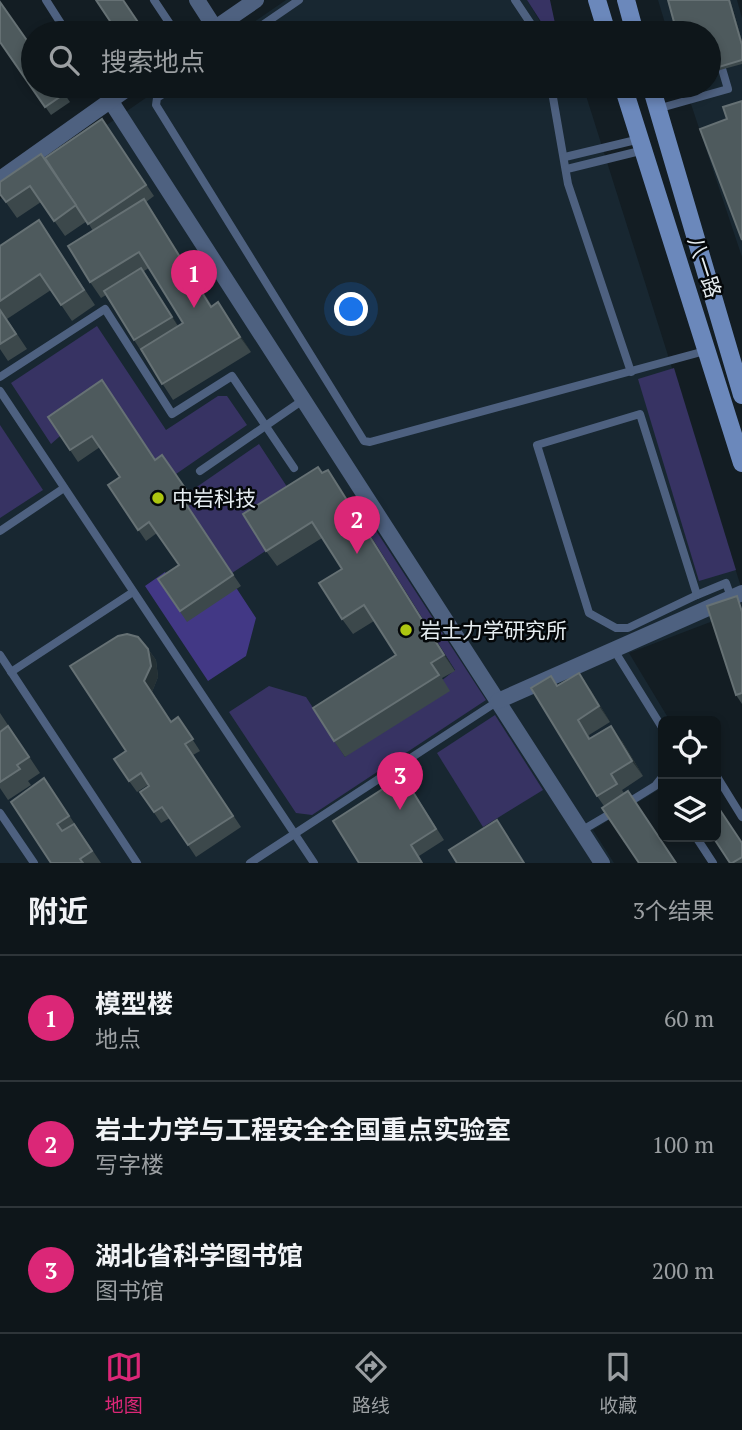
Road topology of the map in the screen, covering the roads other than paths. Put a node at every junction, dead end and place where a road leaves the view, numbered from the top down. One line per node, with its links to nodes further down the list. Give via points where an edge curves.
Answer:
1 (46, 0): 9 (lane)
2 (155, 0): 10 (lane)
3 (197, 0): 11 (street)
4 (256, 0): 12 (street)
5 (299, 0): 13 (lane)
6 (515, 0): 14 (lane)
7 (597, 0): 15 (main road)
8 (626, 0): 16 (main road)
9 (59, 21)
10 (168, 21)
11 (207, 21)
12 (226, 21)
13 (268, 21)
14 (529, 21)
15 (603, 21)
16 (632, 21)
17 (721, 62): 18 (lane, via 728,89)
18 (721, 91)
19 (113, 98): 25 (street)
20 (157, 98): 32 (lane, via 156,105 364,441)
21 (553, 98): 28 (lane)
22 (628, 98): 27 (main road, 八一路)
23 (654, 98): 26 (main road, 八一路)
24 (696, 98): 26 (lane)
25 (110, 100): 30 (street); 36 (street)
26 (657, 109): 35 (main road, 八一路)
27 (642, 144): 28 (lane); 29 (lane); 31 (main road, 八一路)
28 (565, 157): 29 (lane)
29 (566, 169): 32 (lane)
30 (0, 179)
31 (707, 350): 32 (lane); 38 (main road, 八一路)
32 (631, 372)
33 (0, 377): 37 (lane, via 104,309 172,414 232,376)
34 (0, 391): 41 (lane)
35 (742, 394)
36 (303, 400): 37 (lane); 49 (street)
37 (266, 426): 39 (lane); 40 (lane)
38 (742, 463)
39 (294, 468)
40 (200, 471)
41 (64, 488): 42 (lane); 43 (lane)
42 (0, 531)
43 (133, 592): 48 (lane); 56 (lane)
44 (698, 595): 44 (lane, via 640,414 537,445 589,613 616,628 628,628); 45 (lane, via 726,583)
45 (737, 595): 46 (street)
46 (614, 650): 49 (street); 50 (lane)
47 (0, 655): 48 (lane)
48 (11, 672): 59 (lane)
49 (498, 701): 55 (street); 56 (lane)
50 (658, 721)
51 (718, 779): 54 (lane)
52 (658, 784): 55 (lane)
53 (1, 816): 58 (lane)
54 (742, 817)
55 (582, 831): 62 (street)
56 (295, 836): 60 (lane); 61 (lane)
57 (699, 842): 63 (lane)
58 (34, 863)
59 (137, 863)
60 (250, 863)
61 (314, 863)
62 (602, 863)
63 (713, 863)

